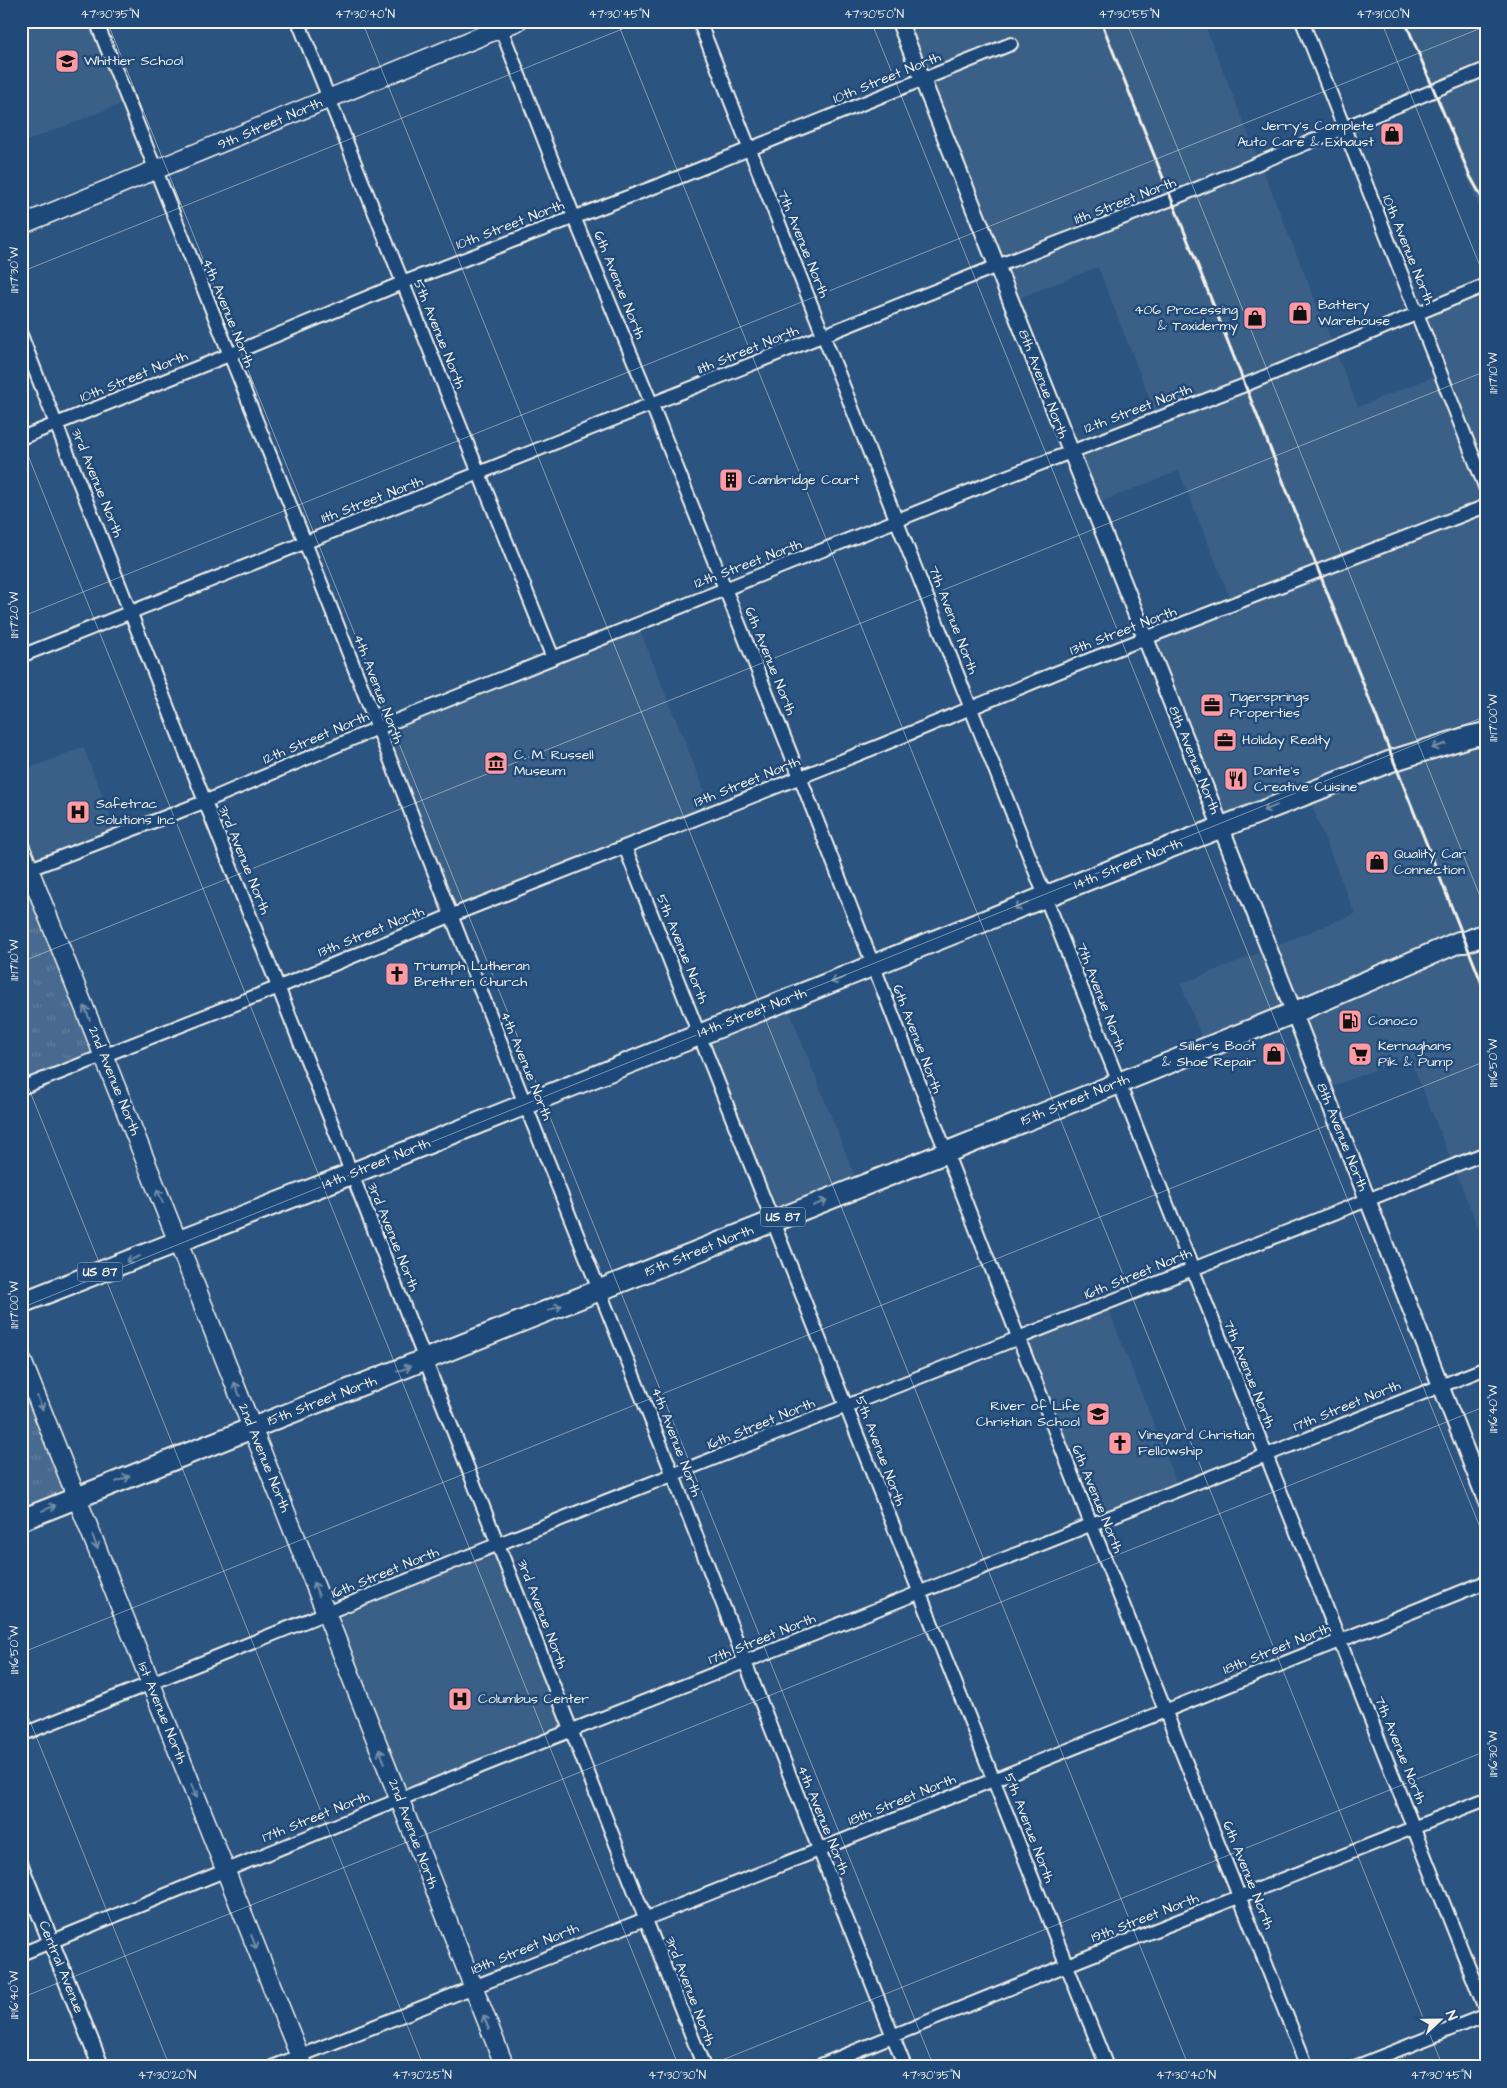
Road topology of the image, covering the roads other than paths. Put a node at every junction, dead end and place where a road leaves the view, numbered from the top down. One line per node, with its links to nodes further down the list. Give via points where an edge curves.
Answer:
1 (96, 21): 14 (street, 4th Avenue North)
2 (298, 21): 11 (street, 5th Avenue North)
3 (518, 21): 7 (main road, 9th Street North)
4 (699, 21): 13 (street, 7th Avenue North)
5 (898, 21): 10 (street, 8th Avenue North)
6 (1302, 21): 12 (street, 10th Avenue North)
7 (499, 24): 11 (main road, 9th Street North); 15 (street, 6th Avenue North)
8 (1011, 44): 10 (street, 10th Street North)
9 (1486, 69): 12 (street, 11th Street North)
10 (922, 80): 13 (street, 10th Street North); 17 (street, 8th Avenue North)
11 (329, 99): 14 (main road, 9th Street North); 18 (street, 5th Avenue North)
12 (1344, 129): 17 (street, 11th Street North); 20 (street, 10th Avenue North)
13 (749, 149): 15 (street, 10th Street North); 22 (street, 7th Avenue North)
14 (155, 171): 16 (main road, 9th Street North); 23 (street, 4th Avenue North)
15 (574, 217): 18 (street, 10th Street North); 24 (street, 6th Avenue North)
16 (21, 225)
17 (997, 266): 22 (street, 11th Street North); 27 (street, 8th Avenue North)
18 (402, 283): 23 (street, 10th Street North); 28 (street, 5th Avenue North)
19 (1486, 285): 20 (street, 12th Street North)
20 (1417, 314): 27 (street, 12th Street North); 29 (street, 10th Avenue North)
21 (21, 335): 25 (street, 3rd Avenue North)
22 (823, 336): 24 (street, 11th Street North); 31 (street, 7th Avenue North)
23 (229, 355): 25 (street, 10th Street North); 32 (street, 4th Avenue North)
24 (652, 405): 28 (street, 11th Street North); 33 (street, 6th Avenue North)
25 (57, 424): 26 (street, 10th Street North); 34 (street, 3rd Avenue North)
26 (21, 438)
27 (1070, 452): 31 (street, 12th Street North); 35 (street, 8th Avenue North)
28 (480, 474): 32 (street, 11th Street North); 37 (street, 5th Avenue North)
29 (1486, 489)
30 (1486, 506): 35 (street, 13th Street North)
31 (898, 521): 33 (street, 12th Street North); 38 (street, 7th Avenue North)
32 (305, 542): 34 (street, 11th Street North); 39 (street, 4th Avenue North)
33 (725, 589): 37 (street, 12th Street North); 41 (street, 6th Avenue North)
34 (131, 612): 36 (street, 11th Street North); 42 (street, 3rd Avenue North)
35 (1146, 638): 38 (street, 13th Street North); 43 (street, 8th Avenue North)
36 (21, 656)
37 (553, 658): 39 (street, 12th Street North)
38 (971, 707): 41 (street, 13th Street North); 47 (street, 7th Avenue North)
39 (378, 728): 42 (street, 12th Street North); 48 (street, 4th Avenue North)
40 (1486, 733): 43 (main road, 14th Street North / US 87, one-way to 43, via 1394,760)
41 (800, 777): 44 (street, 13th Street North); 50 (street, 6th Avenue North)
42 (204, 802): 46 (street, 12th Street North); 51 (street, 3rd Avenue North)
43 (1221, 827): 47 (main road, 14th Street North / US 87); 52 (street, 8th Avenue North)
44 (626, 846): 48 (street, 13th Street North); 53 (street, 5th Avenue North)
45 (21, 849): 46 (main road, 2nd Avenue North)
46 (25, 871): 54 (main road, 2nd Avenue North, one-way to 46)
47 (1046, 897): 50 (main road, 14th Street North / US 87, one-way to 50); 55 (street, 7th Avenue North)
48 (450, 916): 51 (street, 13th Street North); 57 (street, 4th Avenue North)
49 (1486, 934): 52 (main road, 15th Street North / US 87, via 1459,942)
50 (872, 966): 53 (main road, 14th Street North / US 87, one-way to 53); 58 (street, 6th Avenue North)
51 (279, 987): 54 (street, 13th Street North); 60 (street, 3rd Avenue North)
52 (1293, 1013): 55 (main road, 15th Street North / US 87); 61 (street, 8th Avenue North)
53 (699, 1034): 57 (main road, 14th Street North / US 87); 62 (street, 5th Avenue North)
54 (104, 1056): 56 (street, 13th Street North); 63 (main road, 2nd Avenue North, one-way to 54)
55 (1118, 1083): 58 (main road, 15th Street North / US 87); 64 (street, 7th Avenue North)
56 (21, 1088)
57 (525, 1104): 60 (main road, 14th Street North / US 87); 65 (street, 4th Avenue North)
58 (945, 1153): 62 (main road, 15th Street North / US 87, one-way to 58); 67 (street, 6th Avenue North)
59 (1486, 1153): 61 (street, 16th Street North)
60 (351, 1174): 63 (main road, 14th Street North / US 87); 69 (street, 3rd Avenue North)
61 (1367, 1199): 64 (street, 16th Street North); 71 (street, 8th Avenue North)
62 (773, 1221): 65 (main road, 15th Street North / US 87); 72 (street, 5th Avenue North)
63 (178, 1241): 66 (main road, 14th Street North / US 87, one-way to 66); 73 (main road, 2nd Avenue North, one-way to 63)
64 (1192, 1269): 67 (street, 16th Street North); 74 (street, 7th Avenue North)
65 (600, 1290): 69 (main road, 15th Street North / US 87, one-way to 65); 75 (street, 4th Avenue North)
66 (21, 1303)
67 (1018, 1338): 72 (street, 16th Street North); 79 (street, 6th Avenue North)
68 (21, 1358): 76 (main road, 1st Avenue North, one-way to 76)
69 (426, 1360): 73 (main road, 15th Street North / US 87, one-way to 69); 80 (street, 3rd Avenue North)
70 (1486, 1368): 71 (street, 17th Street North)
71 (1440, 1385): 74 (street, 17th Street North); 77 (street, 8th Avenue North)
72 (847, 1406): 75 (street, 16th Street North); 82 (street, 5th Avenue North)
73 (252, 1428): 76 (main road, 15th Street North / US 87, one-way to 73); 83 (main road, 2nd Avenue North, one-way to 73)
74 (1265, 1456): 79 (street, 17th Street North); 84 (street, 7th Avenue North)
75 (673, 1474): 80 (street, 16th Street North); 85 (street, 4th Avenue North)
76 (78, 1497): 78 (main road, 15th Street North / US 87, one-way to 76); 86 (main road, 1st Avenue North, one-way to 86)
77 (1486, 1501)
78 (21, 1520)
79 (1091, 1524): 82 (street, 17th Street North); 87 (street, 6th Avenue North)
80 (499, 1545): 83 (street, 16th Street North); 88 (street, 3rd Avenue North)
81 (1486, 1582): 84 (street, 18th Street North)
82 (918, 1593): 85 (street, 17th Street North); 90 (street, 5th Avenue North)
83 (326, 1613): 86 (street, 16th Street North); 91 (main road, 2nd Avenue North, one-way to 83)
84 (1340, 1639): 87 (street, 18th Street North); 93 (street, 7th Avenue North)
85 (745, 1662): 88 (street, 17th Street North); 94 (street, 4th Avenue North)
86 (150, 1683): 89 (street, 16th Street North); 96 (main road, 1st Avenue North, one-way to 96)
87 (1166, 1710): 90 (street, 18th Street North); 97 (street, 6th Avenue North)
88 (572, 1731): 91 (street, 17th Street North); 98 (street, 3rd Avenue North)
89 (21, 1735)
90 (994, 1779): 94 (street, 18th Street North); 101 (street, 5th Avenue North)
91 (400, 1799): 96 (street, 17th Street North); 102 (main road, 2nd Avenue North)
92 (1486, 1799): 93 (street, 19th Street North)
93 (1414, 1827): 97 (street, 19th Street North); 103 (street, 7th Avenue North)
94 (819, 1850): 98 (street, 18th Street North); 105 (street, 4th Avenue North)
95 (21, 1868): 99 (street, Central Avenue)
96 (225, 1869): 99 (street, 17th Street North); 106 (main road, 1st Avenue North, one-way to 106)
97 (1240, 1897): 101 (street, 19th Street North); 114 (street, 6th Avenue North)
98 (646, 1918): 102 (street, 18th Street North); 110 (street, 3rd Avenue North)
99 (51, 1943): 100 (street, 17th Street North); 107 (street, Central Avenue)
100 (21, 1954)
101 (1066, 1964): 105 (street, 19th Street North); 113 (street, 5th Avenue North)
102 (472, 1986): 106 (street, 18th Street North); 109 (main road, 2nd Avenue North, one-way to 102)
103 (1486, 2011)
104 (1486, 2015): 115 (street)
105 (893, 2036): 111 (street, 19th Street North); 112 (street, 4th Avenue North)
106 (302, 2061): 108 (street, 18th Street North)
107 (102, 2067)
108 (272, 2067)
109 (505, 2067)
110 (704, 2067)
111 (816, 2067)
112 (905, 2067)
113 (1107, 2067)
114 (1307, 2067)
115 (1355, 2067)

